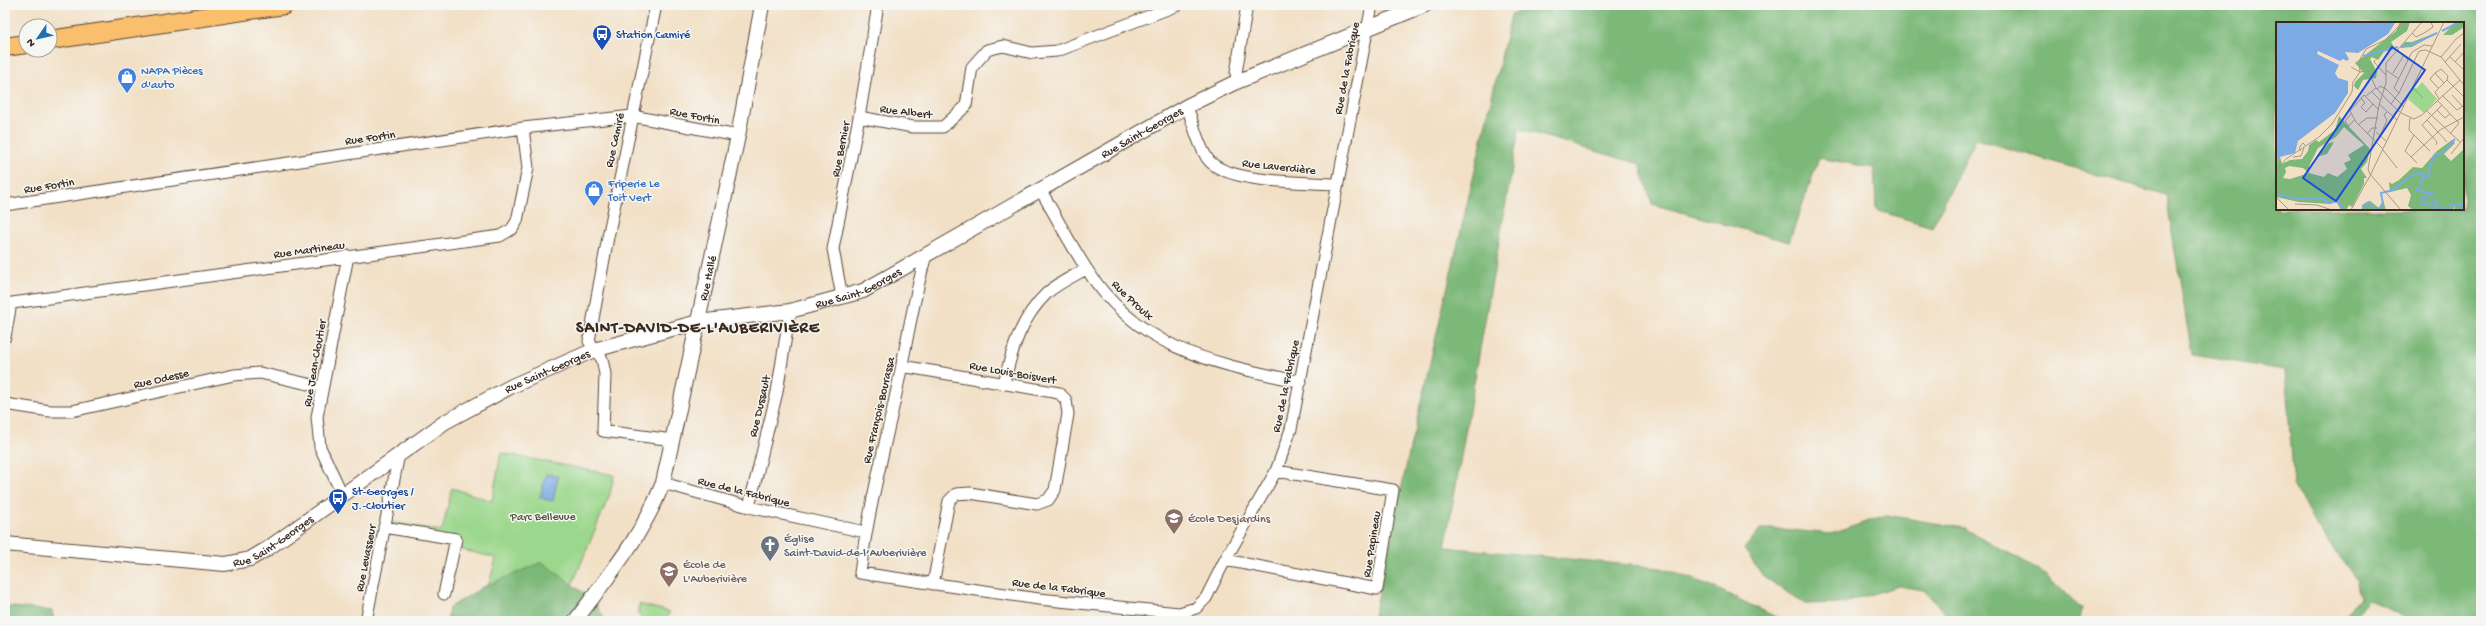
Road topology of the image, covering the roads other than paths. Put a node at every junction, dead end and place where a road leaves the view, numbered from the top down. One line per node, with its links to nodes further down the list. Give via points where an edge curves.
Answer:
1 (284, 5): 10 (main road)
2 (656, 5): 15 (street, Rue Camiré)
3 (762, 5): 18 (street, Rue Hallé)
4 (878, 5): 16 (street, Rue Bernier)
5 (1178, 5): 16 (street, Rue Albert, via 1057,51 1032,53 1003,46 987,50 972,67 966,106 943,127 913,127)
6 (1247, 5): 13 (street, via 1236,73)
7 (1372, 5): 9 (street, Rue de la Fabrique)
8 (1425, 5): 9 (street, Rue Saint-Georges)
9 (1367, 28): 13 (street, Rue Saint-Georges); 19 (street, Rue de la Fabrique)
10 (58, 39)
11 (18, 45): 12 (main road)
12 (5, 47)
13 (1238, 82): 14 (street, Rue Saint-Georges)
14 (1187, 106): 19 (street, Rue Laverdière, via 1208,160 1231,174 1260,180); 20 (street, Rue Saint-Georges)
15 (632, 116): 17 (street, Rue Fortin); 18 (street, Rue Fortin); 30 (street, Rue Camiré, via 589,341)
16 (859, 117): 25 (street, Rue Bernier, via 833,249)
17 (523, 128): 21 (street, Rue Fortin); 23 (street, Rue Martineau, via 528,168 518,221 512,229 500,236)
18 (738, 136): 28 (street, Rue Hallé)
19 (1336, 184): 32 (street, Rue de la Fabrique)
20 (1040, 189): 22 (street, Rue Saint-Georges); 24 (street, Rue Proulx)
21 (5, 205)
22 (926, 255): 25 (street, Rue Saint-Georges, via 863,291); 31 (street, Rue François-Bourassa, via 914,296)
23 (348, 256): 26 (street, Rue Martineau); 34 (street, Rue Jean-Cloutier)
24 (1086, 269): 32 (street, Rue Proulx, via 1112,302 1141,328 1183,351 1225,366); 33 (street, via 1047,292 1028,315 1013,345)
25 (842, 297): 27 (street, Rue Saint-Georges)
26 (8, 304): 29 (street)
27 (790, 311): 28 (street, Rue Saint-Georges); 41 (street, Rue Dussault, via 777,392)
28 (698, 322): 30 (street, Rue Saint-Georges); 36 (street, Rue Hallé)
29 (5, 337)
30 (594, 350): 36 (street, Rue Camiré, via 602,359 605,374 603,431); 37 (street, Rue Saint-Georges, via 544,371 476,405)
31 (902, 366): 33 (street, Rue Louis-Boisvert); 43 (street, Rue François-Bourassa)
32 (1301, 382): 38 (street, Rue de la Fabrique, via 1291,430)
33 (1004, 383): 47 (street, Rue Louis-Boisvert, via 1059,393 1066,400 1068,414 1055,490 1048,500 1038,504 970,493 956,494 949,501)
34 (321, 387): 35 (street, Rue Odesse, via 260,373 234,375 72,411 50,411); 40 (street, Rue Jean-Cloutier, via 317,417 320,447)
35 (5, 404)
36 (673, 440): 39 (street, Rue Hallé)
37 (399, 454): 40 (street, Rue Saint-Georges); 42 (street, Rue Levasseur)
38 (1276, 471): 45 (street, Rue de la Fabrique); 45 (street, Rue Papineau, via 1393,490 1377,589)
39 (663, 483): 41 (street, Rue de la Fabrique); 50 (street, Rue Hallé, via 644,526 631,547)
40 (342, 494): 44 (street, Rue Saint-Georges, via 267,549 250,559 225,564)
41 (749, 507): 43 (street, Rue de la Fabrique)
42 (384, 527): 48 (street, via 456,539); 49 (street, Rue Levasseur)
43 (865, 532): 46 (street, Rue François-Bourassa)
44 (5, 544)
45 (1225, 560): 47 (street, Rue de la Fabrique, via 1206,598 1196,608 1179,613 1039,599)
46 (860, 573): 47 (street, Rue de la Fabrique)
47 (933, 584)
48 (444, 594)
49 (366, 621)
50 (575, 621)

